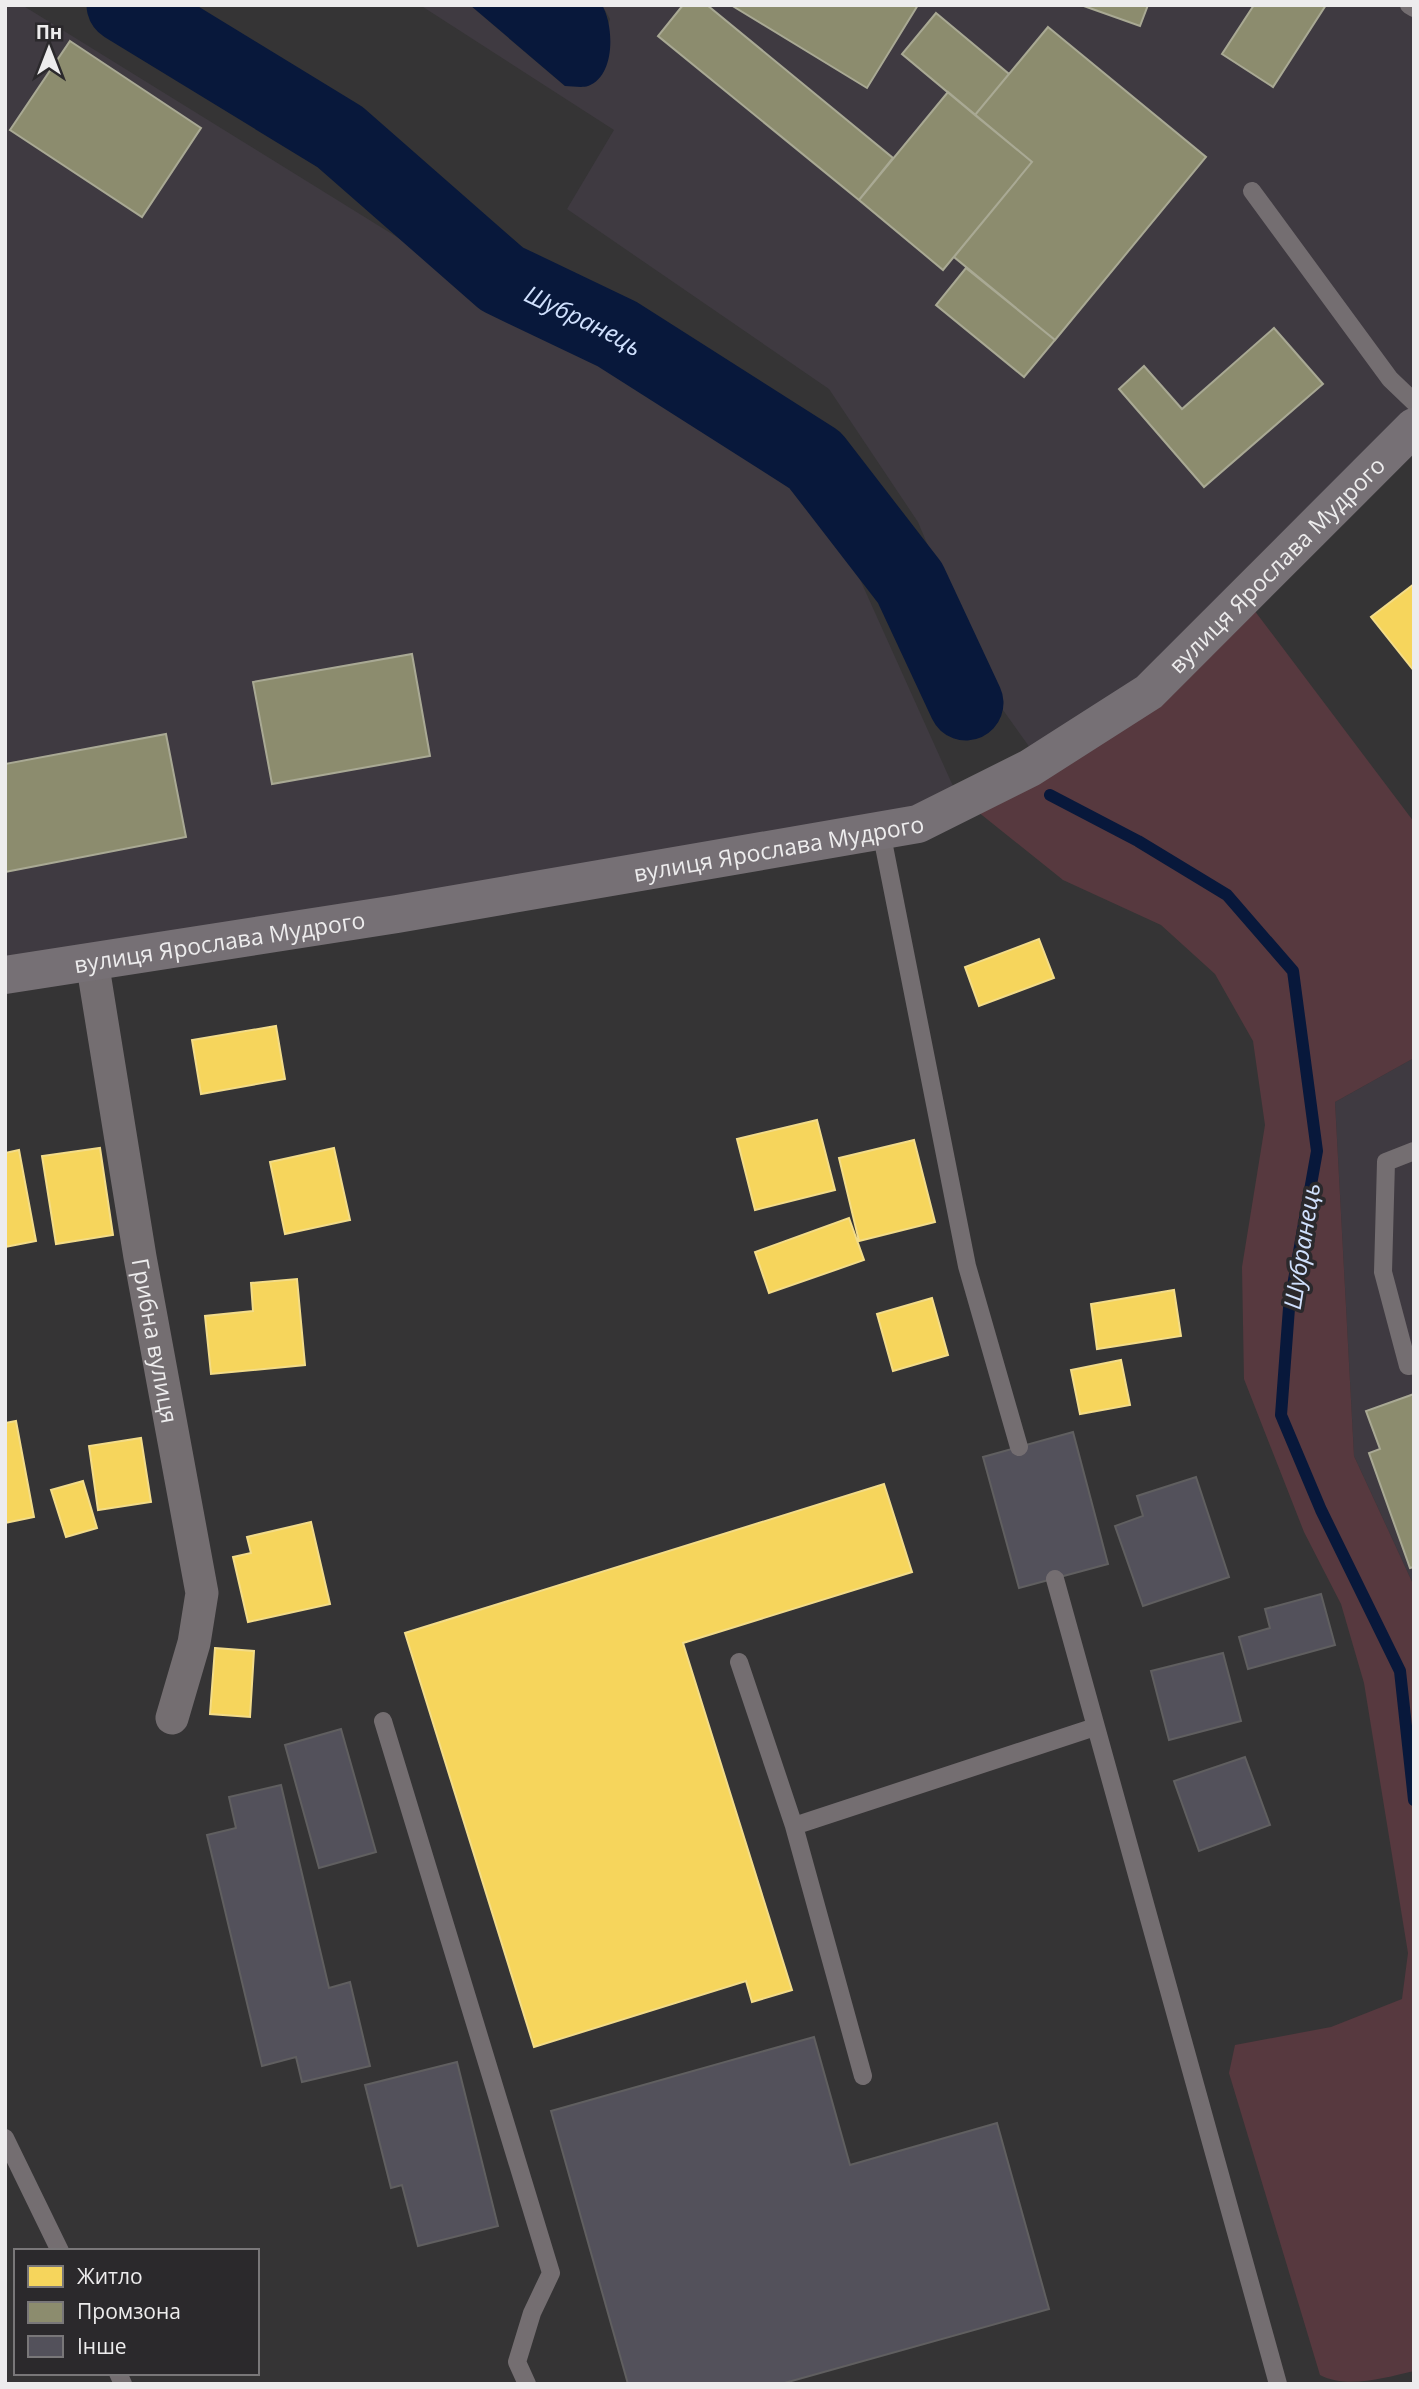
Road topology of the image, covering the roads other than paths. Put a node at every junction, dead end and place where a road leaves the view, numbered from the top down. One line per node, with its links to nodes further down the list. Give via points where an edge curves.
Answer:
1 (1409, 5): 2 (lane)
2 (1414, 8)
3 (1252, 191): 4 (lane, via 1390,379)
4 (1414, 402)
5 (1414, 427): 6 (main road, вулиця Ярослава Мудрого, via 1149,692 1030,768 918,824)
6 (881, 831): 7 (main road, вулиця Ярослава Мудрого); 11 (lane, via 967,1266)
7 (92, 961): 8 (main road, вулиця Ярослава Мудрого); 14 (street, Грибна вулиця, via 202,1593 194,1643)
8 (5, 975)
9 (1414, 1151): 10 (lane, via 1386,1163 1383,1272 1408,1366)
10 (1414, 1365)
11 (1020, 1447)
12 (1055, 1579): 16 (lane)
13 (739, 1662): 17 (lane)
14 (172, 1718)
15 (383, 1721): 21 (lane, via 551,2273 531,2313 517,2362)
16 (1095, 1727): 17 (lane); 22 (lane)
17 (794, 1826): 18 (lane)
18 (863, 2076)
19 (5, 2138): 20 (lane)
20 (59, 2249)
21 (527, 2384)
22 (1278, 2384)

